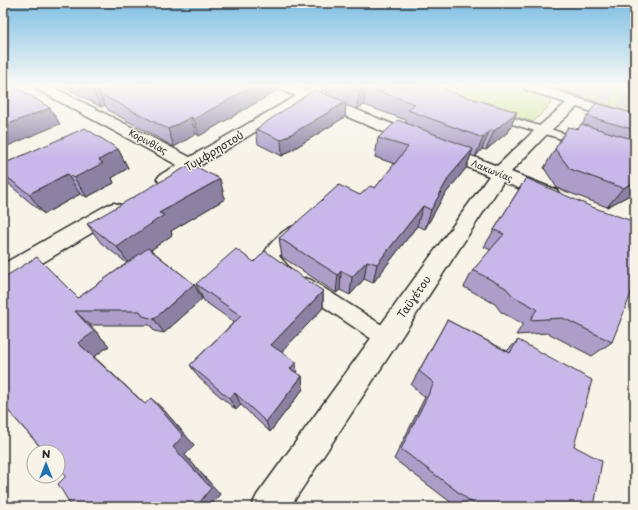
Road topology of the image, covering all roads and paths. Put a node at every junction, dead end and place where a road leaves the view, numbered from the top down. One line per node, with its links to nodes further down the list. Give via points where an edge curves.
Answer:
1 (86, 110): 10 (street, Κορινθίας)
2 (283, 110): 10 (street, Τυμφρηστού)
3 (356, 110): 11 (street, Λακωνίας)
4 (567, 110): 8 (street, Ταϋγέτου)
5 (599, 110): 7 (street)
6 (483, 112): 8 (lane)
7 (635, 122)
8 (543, 130): 9 (lane); 11 (street, Ταϋγέτου)
9 (592, 146)
10 (191, 165): 12 (street, Τυμφρηστού)
11 (499, 174): 14 (street, Λακωνίας); 17 (street, Ταϋγέτου)
12 (150, 189)
13 (130, 200): 16 (street)
14 (563, 200)
15 (306, 223): 17 (lane, via 274,249 270,257 278,266)
16 (3, 275)
17 (386, 338): 18 (street, Ταϋγέτου)
18 (269, 507)

